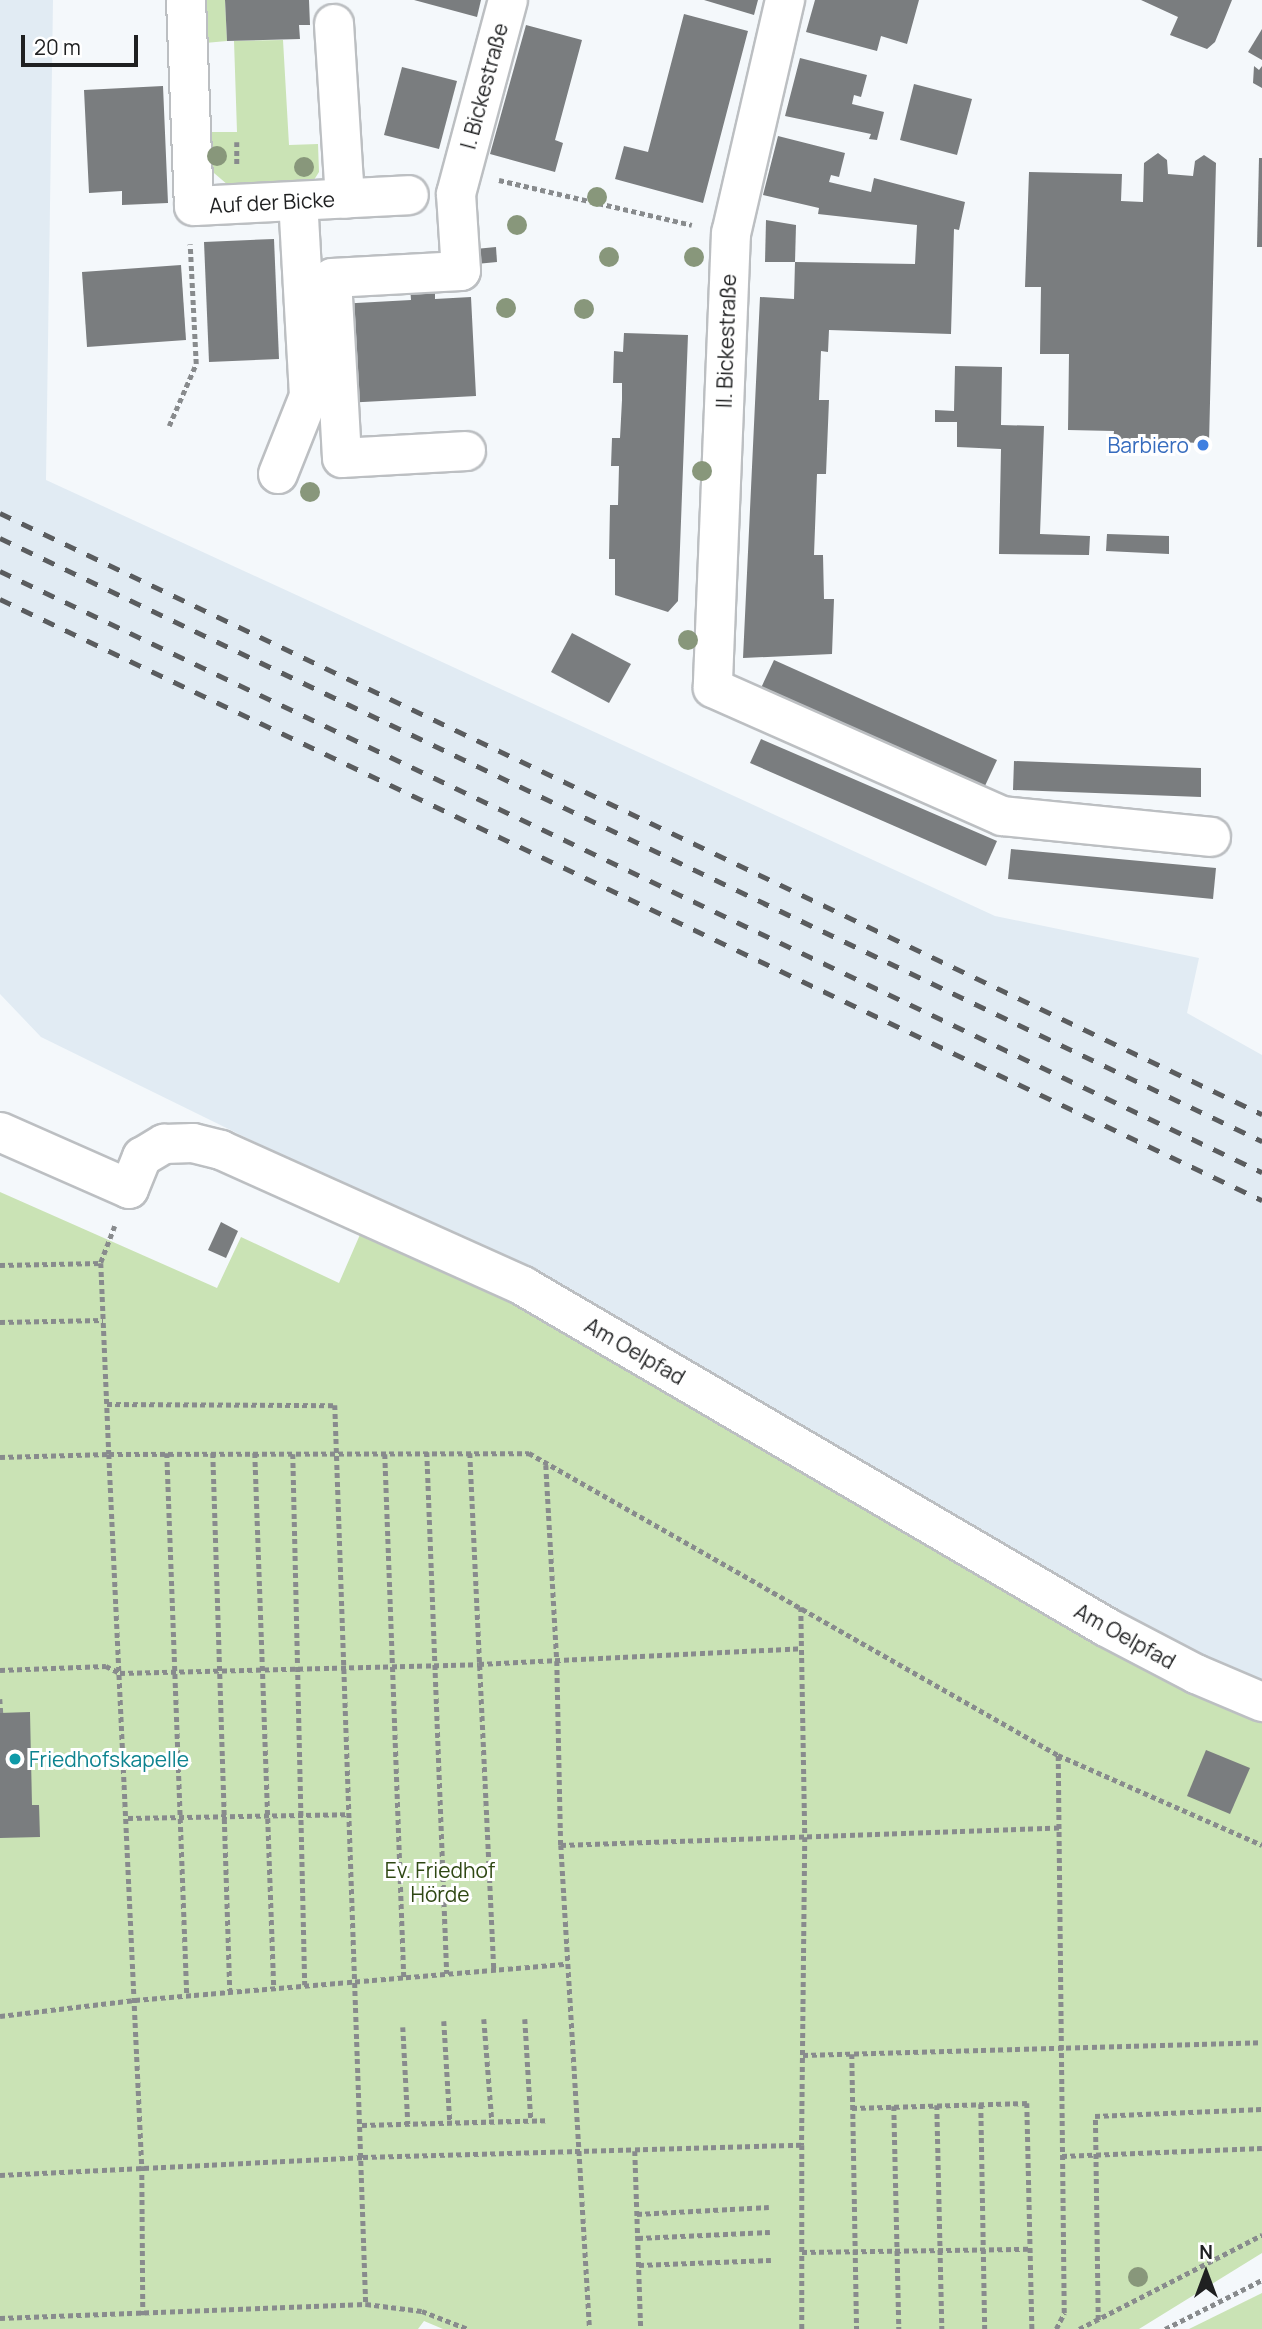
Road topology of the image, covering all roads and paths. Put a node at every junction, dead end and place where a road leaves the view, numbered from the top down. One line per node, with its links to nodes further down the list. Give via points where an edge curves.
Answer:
1 (186, 0): 9 (street, Auf der Bicke)
2 (508, 0): 5 (street, I. Bickestraße)
3 (785, 0): 10 (street, II. Bickestraße)
4 (334, 24): 7 (street, Auf der Bicke)
5 (461, 172): 10 (path); 12 (street, I. Bickestraße, via 456,194 461,271 332,278 342,458)
6 (409, 195): 7 (street, Auf der Bicke)
7 (345, 199): 8 (street, Auf der Bicke)
8 (298, 201): 9 (street, Auf der Bicke); 13 (street, via 309,396)
9 (194, 206): 11 (path, via 188,218 196,364)
10 (731, 233): 14 (street, II. Bickestraße, via 713,688 1002,817)
11 (169, 426)
12 (466, 451)
13 (278, 474)
14 (1211, 837)
15 (0, 1132): 47 (street, Am Oelpfad, via 129,1189 142,1157 164,1144 193,1143 221,1150 523,1286 1106,1627)
16 (110, 1241): 17 (path)
17 (101, 1264): 18 (path); 19 (path)
18 (0, 1265)
19 (103, 1320): 20 (path); 21 (path)
20 (0, 1322)
21 (107, 1404): 26 (path, via 335,1405); 28 (path)
22 (427, 1452): 27 (path); 30 (path); 36 (path)
23 (167, 1453): 24 (path); 28 (path); 44 (path)
24 (213, 1453): 25 (path); 43 (path)
25 (255, 1453): 29 (path); 41 (path)
26 (337, 1453): 29 (path); 30 (path); 39 (path)
27 (470, 1453): 32 (path, via 529,1453); 37 (path)
28 (109, 1454): 31 (path); 45 (path)
29 (293, 1454): 40 (path)
30 (384, 1454): 38 (path)
31 (0, 1457)
32 (545, 1464): 33 (path); 35 (path)
33 (800, 1606): 34 (path); 49 (path)
34 (802, 1648): 35 (path); 57 (path)
35 (557, 1661): 37 (path); 58 (path)
36 (432, 1664): 37 (path); 38 (path); 62 (path)
37 (479, 1664): 61 (path)
38 (391, 1665): 39 (path); 63 (path)
39 (341, 1667): 40 (path); 50 (path)
40 (295, 1668): 41 (path); 51 (path)
41 (262, 1669): 43 (path); 53 (path)
42 (0, 1671): 45 (path, via 106,1666)
43 (217, 1671): 44 (path); 52 (path)
44 (175, 1672): 45 (path); 55 (path)
45 (120, 1673): 54 (path)
46 (0, 1699): 48 (path)
47 (1262, 1702)
48 (1, 1713)
49 (1058, 1755): 56 (path); 59 (path)
50 (348, 1814): 51 (path); 64 (path)
51 (300, 1815): 53 (path); 65 (path)
52 (223, 1816): 53 (path); 55 (path); 67 (path)
53 (268, 1816): 66 (path)
54 (128, 1818): 55 (path); 69 (path)
55 (181, 1818): 68 (path)
56 (1060, 1828): 57 (path); 76 (path)
57 (805, 1838): 58 (path); 78 (path)
58 (561, 1845): 60 (path)
59 (1262, 1845)
60 (567, 1964): 61 (path); 93 (path)
61 (494, 1970): 62 (path)
62 (447, 1974): 63 (path)
63 (404, 1978): 64 (path)
64 (355, 1982): 65 (path); 89 (path)
65 (305, 1985): 66 (path)
66 (274, 1988): 67 (path)
67 (230, 1991): 68 (path)
68 (187, 1995): 69 (path)
69 (135, 2000): 70 (path); 97 (path)
70 (0, 2016)
71 (484, 2019): 86 (path)
72 (525, 2019): 84 (path)
73 (444, 2021): 87 (path)
74 (403, 2027): 88 (path)
75 (1262, 2042): 76 (path)
76 (1060, 2048): 77 (path); 94 (path)
77 (852, 2054): 78 (path); 82 (path)
78 (803, 2055): 90 (path)
79 (981, 2104): 80 (path); 104 (path); 105 (path, via 1027,2102)
80 (937, 2105): 81 (path); 107 (path)
81 (894, 2106): 82 (path); 106 (path)
82 (852, 2108): 108 (path)
83 (1262, 2109): 95 (path, via 1095,2116)
84 (531, 2120): 85 (path); 86 (path)
85 (548, 2120)
86 (492, 2122): 87 (path)
87 (450, 2123): 88 (path)
88 (408, 2124): 89 (path)
89 (362, 2125): 96 (path)
90 (802, 2145): 92 (path); 109 (path)
91 (1262, 2148): 95 (path)
92 (635, 2151): 93 (path); 100 (path)
93 (582, 2152): 96 (path); 118 (path)
94 (1062, 2155): 95 (path); 126 (path, via 1064,2313)
95 (1097, 2155): 116 (path)
96 (363, 2157): 97 (path); 113 (path)
97 (142, 2166): 98 (path); 114 (path)
98 (0, 2175)
99 (769, 2207): 100 (path)
100 (638, 2214): 103 (path)
101 (770, 2232): 103 (path)
102 (1262, 2235): 116 (path)
103 (638, 2238): 111 (path)
104 (984, 2249): 105 (path); 107 (path); 124 (path)
105 (1029, 2249): 125 (path)
106 (897, 2250): 107 (path); 108 (path); 122 (path)
107 (940, 2250): 123 (path)
108 (855, 2251): 109 (path); 121 (path)
109 (802, 2252): 120 (path)
110 (771, 2260): 111 (path)
111 (639, 2266): 119 (path)
112 (1262, 2280): 128 (path)
113 (366, 2304): 114 (path); 117 (path, via 422,2311)
114 (143, 2315): 115 (path)
115 (0, 2318)
116 (1098, 2320): 127 (path)
117 (468, 2329)
118 (590, 2329)
119 (641, 2329)
120 (802, 2329)
121 (857, 2329)
122 (899, 2329)
123 (942, 2329)
124 (985, 2329)
125 (1031, 2329)
126 (1056, 2329)
127 (1079, 2329)
128 (1165, 2329)

